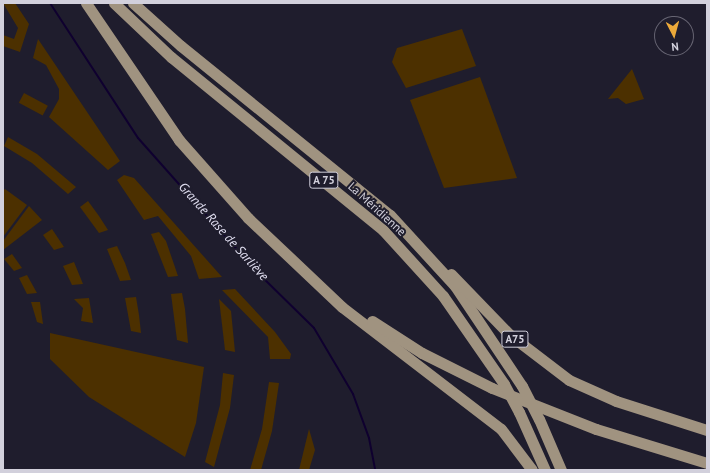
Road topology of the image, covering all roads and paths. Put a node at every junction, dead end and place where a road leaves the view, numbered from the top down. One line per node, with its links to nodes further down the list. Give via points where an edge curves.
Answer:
1 (86, 3): 5 (highway, via 179,140 248,218)
2 (114, 3): 11 (highway, La Méridienne / A 75, bridge, via 171,57 383,230 443,296 504,384)
3 (133, 3): 4 (highway, La Méridienne / A 75, via 181,46 390,215)
4 (429, 256): 6 (highway, A75, via 464,284 510,335 564,377 616,401); 12 (highway, La Méridienne / A 75, bridge, via 482,322 522,386)
5 (304, 270): 7 (highway, via 392,334 455,371 548,411); 10 (highway, via 342,307 500,429)
6 (707, 430)
7 (656, 448): 8 (highway); 9 (highway)
8 (707, 458)
9 (707, 463)
10 (532, 470)
11 (545, 470)
12 (561, 470)

